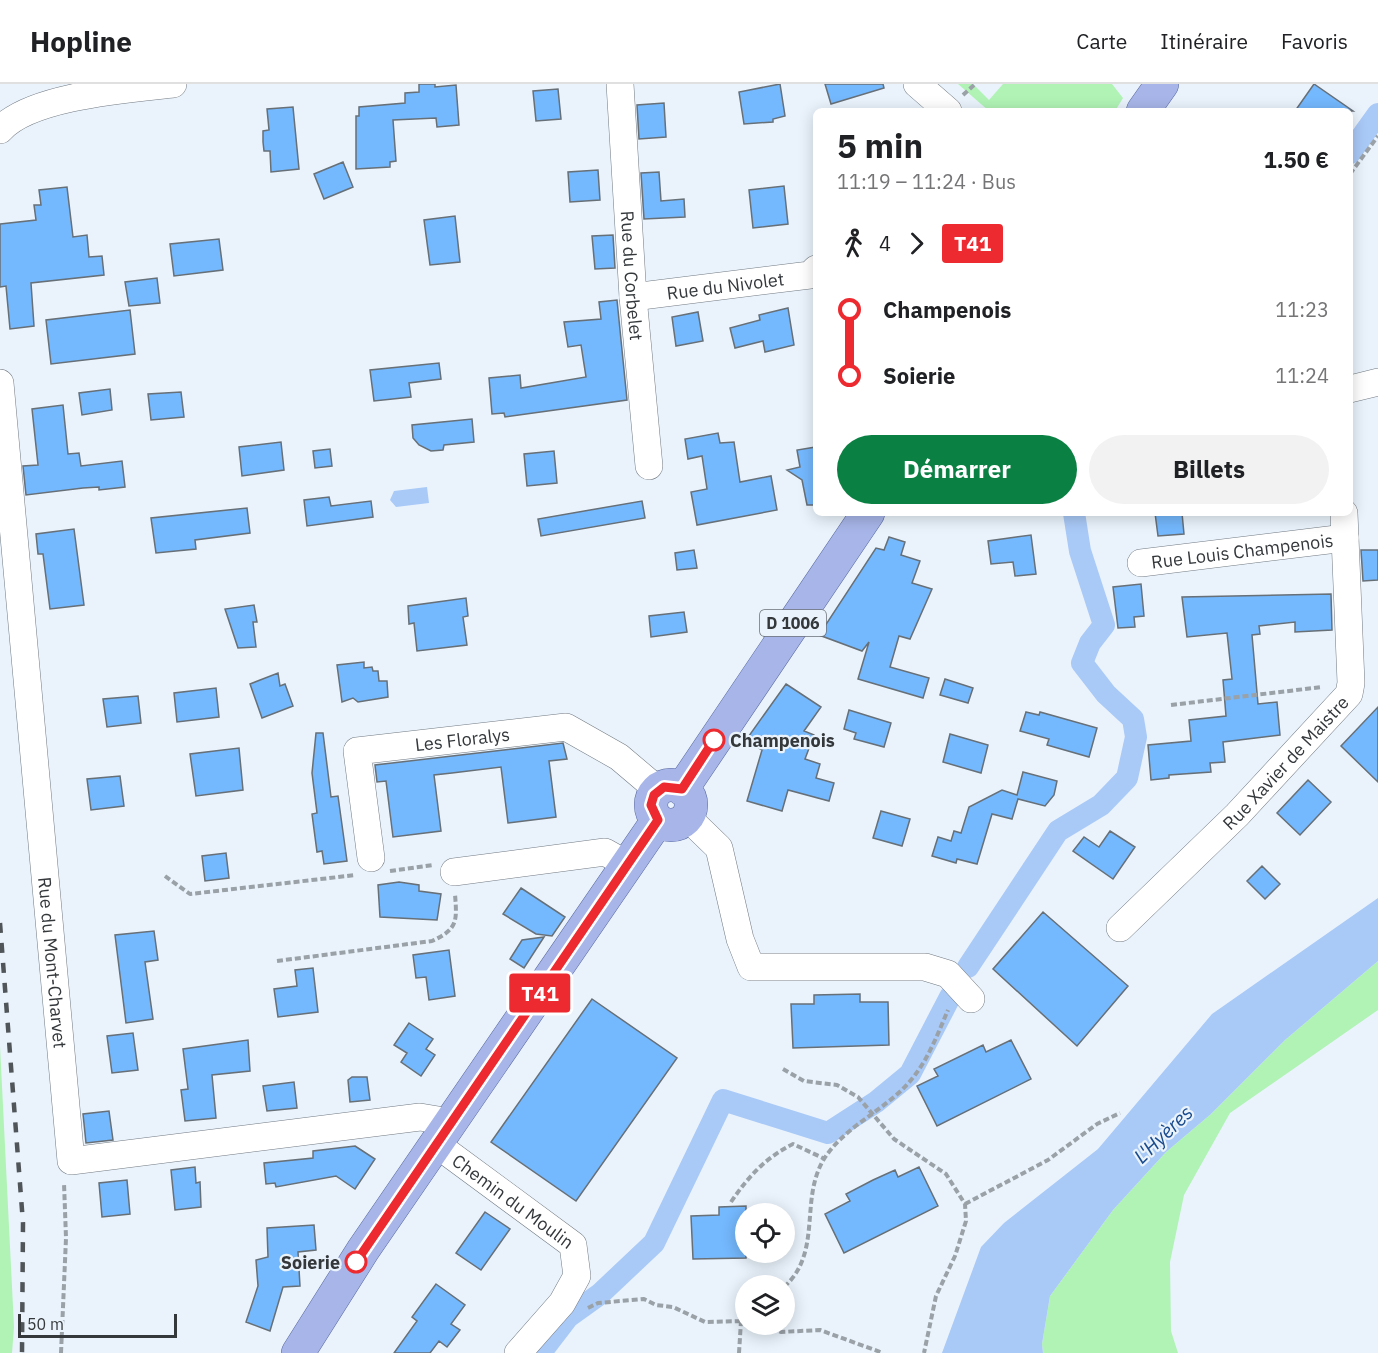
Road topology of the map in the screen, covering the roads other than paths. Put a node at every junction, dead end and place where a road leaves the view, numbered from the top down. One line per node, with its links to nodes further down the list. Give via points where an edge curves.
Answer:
1 (172, 84): 7 (street, via 35,108 18,115)
2 (620, 84): 9 (street, Rue du Corbelet)
3 (917, 84): 5 (street)
4 (1162, 84): 6 (main road)
5 (945, 108)
6 (1145, 108)
7 (0, 130)
8 (813, 278): 9 (street, Rue du Nivolet)
9 (633, 297): 13 (street, Rue du Corbelet)
10 (1378, 382): 12 (street)
11 (0, 383): 23 (street, Rue du Mont-Charvet, via 71,1161 420,1117 438,1120)
12 (1353, 388)
13 (650, 466)
14 (866, 516): 17 (main road, D 1006)
15 (1345, 525): 16 (street, Rue Louis Champenois); 21 (street, Rue Xavier de Maistre, via 1349,694 1237,815)
16 (1140, 563)
17 (671, 804): 18 (main road, D 1006); 19 (street, Les Floralys, via 619,757 566,727 357,751); 22 (street, via 719,848 740,939 751,967 925,967 948,974)
18 (628, 865): 20 (street, via 605,852); 23 (main road, D 1006)
19 (374, 868)
20 (449, 868)
21 (1120, 928)
22 (965, 993)
23 (442, 1136): 24 (main road, D 1006); 25 (street, Chemin du Moulin, via 573,1245 577,1276 562,1303)
24 (298, 1353)
25 (518, 1353)

